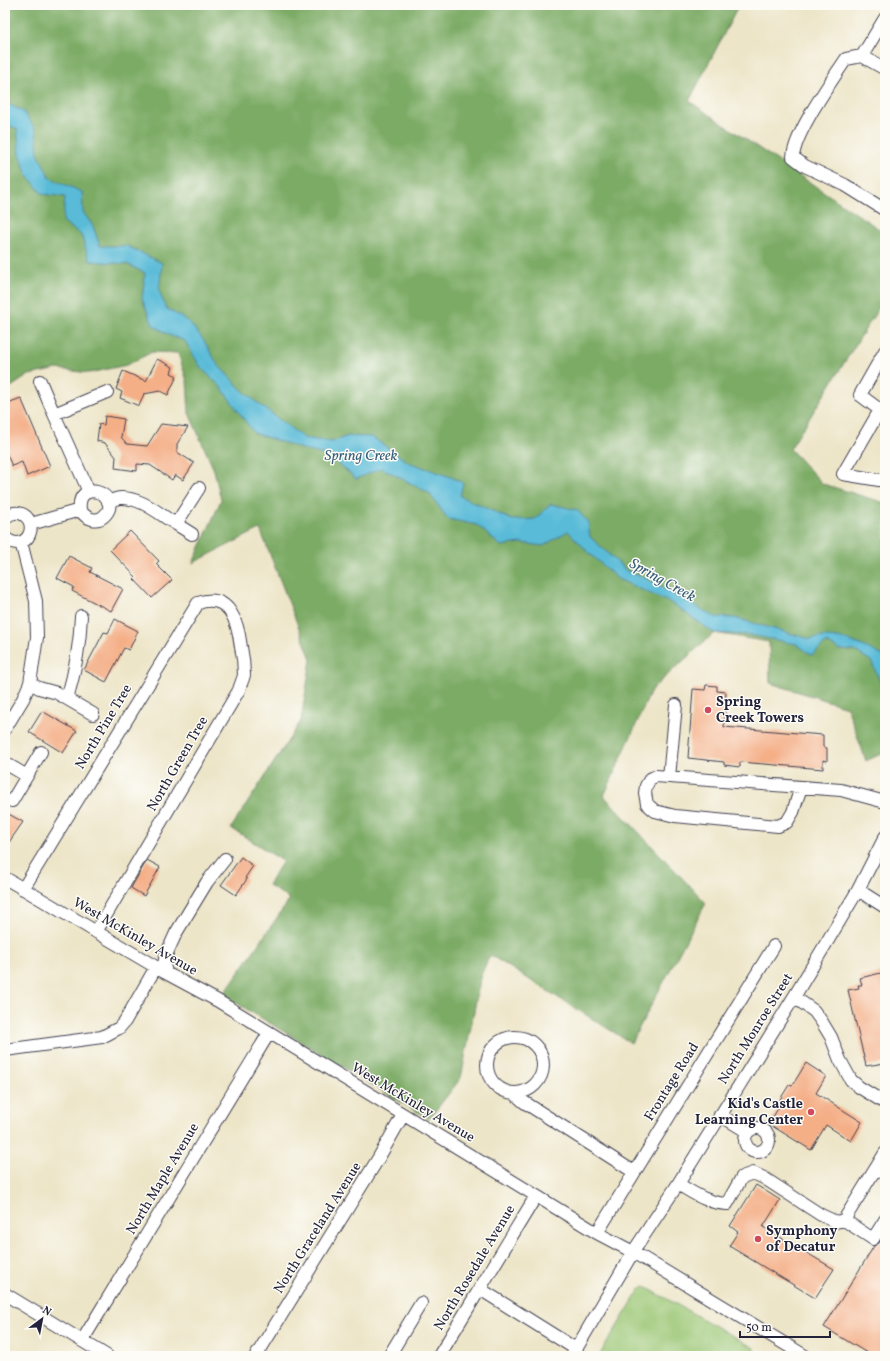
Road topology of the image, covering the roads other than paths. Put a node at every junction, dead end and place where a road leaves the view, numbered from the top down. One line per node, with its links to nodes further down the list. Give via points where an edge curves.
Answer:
1 (885, 18): 2 (street)
2 (862, 56): 3 (street); 4 (street, via 846,59 806,122 793,148 793,157)
3 (885, 69)
4 (885, 210)
5 (885, 351): 9 (street, via 860,395 880,410 843,474)
6 (40, 381): 8 (street)
7 (107, 392): 8 (street)
8 (54, 414): 11 (street)
9 (885, 481)
10 (199, 488): 16 (street)
11 (89, 492): 12 (street, via 99,492); 13 (street, via 82,497)
12 (108, 502): 13 (street, via 109,507 105,515 96,520 87,518); 16 (street, via 119,498 133,499)
13 (80, 510): 15 (street)
14 (5, 518): 15 (street, via 11,513 21,513)
15 (31, 524): 19 (street, via 30,534)
16 (176, 524): 17 (street)
17 (192, 534)
18 (5, 538): 19 (street, via 14,543)
19 (21, 542): 22 (street, via 34,594 37,620)
20 (223, 605): 37 (street, North Pine Tree, via 214,600 198,603); 40 (street, North Green Tree, via 232,613 239,630 244,676 239,690)
21 (81, 616): 23 (street, via 80,641)
22 (30, 683): 23 (street); 26 (street, via 24,699)
23 (67, 699): 25 (street)
24 (676, 705): 30 (street)
25 (93, 714)
26 (5, 730)
27 (41, 752): 29 (street)
28 (5, 763): 29 (street)
29 (27, 776): 32 (street)
30 (669, 777): 31 (street); 31 (street, via 656,776 650,779 646,786 647,804 655,811 675,816 778,826 787,822 793,812)
31 (801, 787): 33 (street, via 841,790)
32 (12, 801)
33 (885, 802)
34 (885, 837): 38 (street, North Monroe Street)
35 (225, 858): 42 (street, via 176,933)
36 (5, 878): 37 (street, West McKinley Avenue)
37 (23, 889): 40 (street, West McKinley Avenue)
38 (858, 890): 39 (street); 43 (street, North Monroe Street)
39 (885, 907)
40 (96, 932): 42 (street, West McKinley Avenue)
41 (774, 946): 55 (street, Frontage Road)
42 (161, 970): 44 (street, West McKinley Avenue); 45 (street, via 125,1021 110,1033 90,1039)
43 (794, 996): 48 (street, via 818,1016 851,1080); 51 (street, North Monroe Street)
44 (270, 1033): 50 (street, West McKinley Avenue); 65 (street, North Maple Avenue)
45 (5, 1050)
46 (885, 1092): 48 (street)
47 (514, 1093): 47 (street, via 496,1086 487,1069 490,1051 505,1039 514,1037 523,1039 538,1049 543,1066 541,1075 530,1089); 55 (street, via 524,1102)
48 (871, 1094): 49 (street)
49 (885, 1103)
50 (403, 1115): 57 (street, West McKinley Avenue); 68 (street, North Graceland Avenue)
51 (720, 1115): 52 (street); 56 (street, North Monroe Street)
52 (748, 1132)
53 (885, 1153): 54 (street)
54 (880, 1171): 58 (street)
55 (634, 1172): 60 (street, Frontage Road)
56 (678, 1184): 58 (street, via 715,1203 727,1204 742,1177 753,1174 764,1178 821,1215 836,1222); 61 (street, North Monroe Street)
57 (536, 1196): 60 (street, West McKinley Avenue); 62 (street, North Rosedale Avenue)
58 (844, 1220): 59 (street, via 873,1240)
59 (885, 1220)
60 (598, 1233): 61 (street, West McKinley Avenue)
61 (633, 1252): 66 (street, North Monroe Street); 71 (street, West McKinley Avenue)
62 (480, 1289): 66 (street); 70 (street, North Rosedale Avenue)
63 (5, 1294): 65 (street)
64 (421, 1303): 69 (street)
65 (82, 1341): 67 (street)
66 (574, 1353)
67 (107, 1356)
68 (256, 1356)
69 (389, 1356)
70 (439, 1356)
71 (805, 1356)

